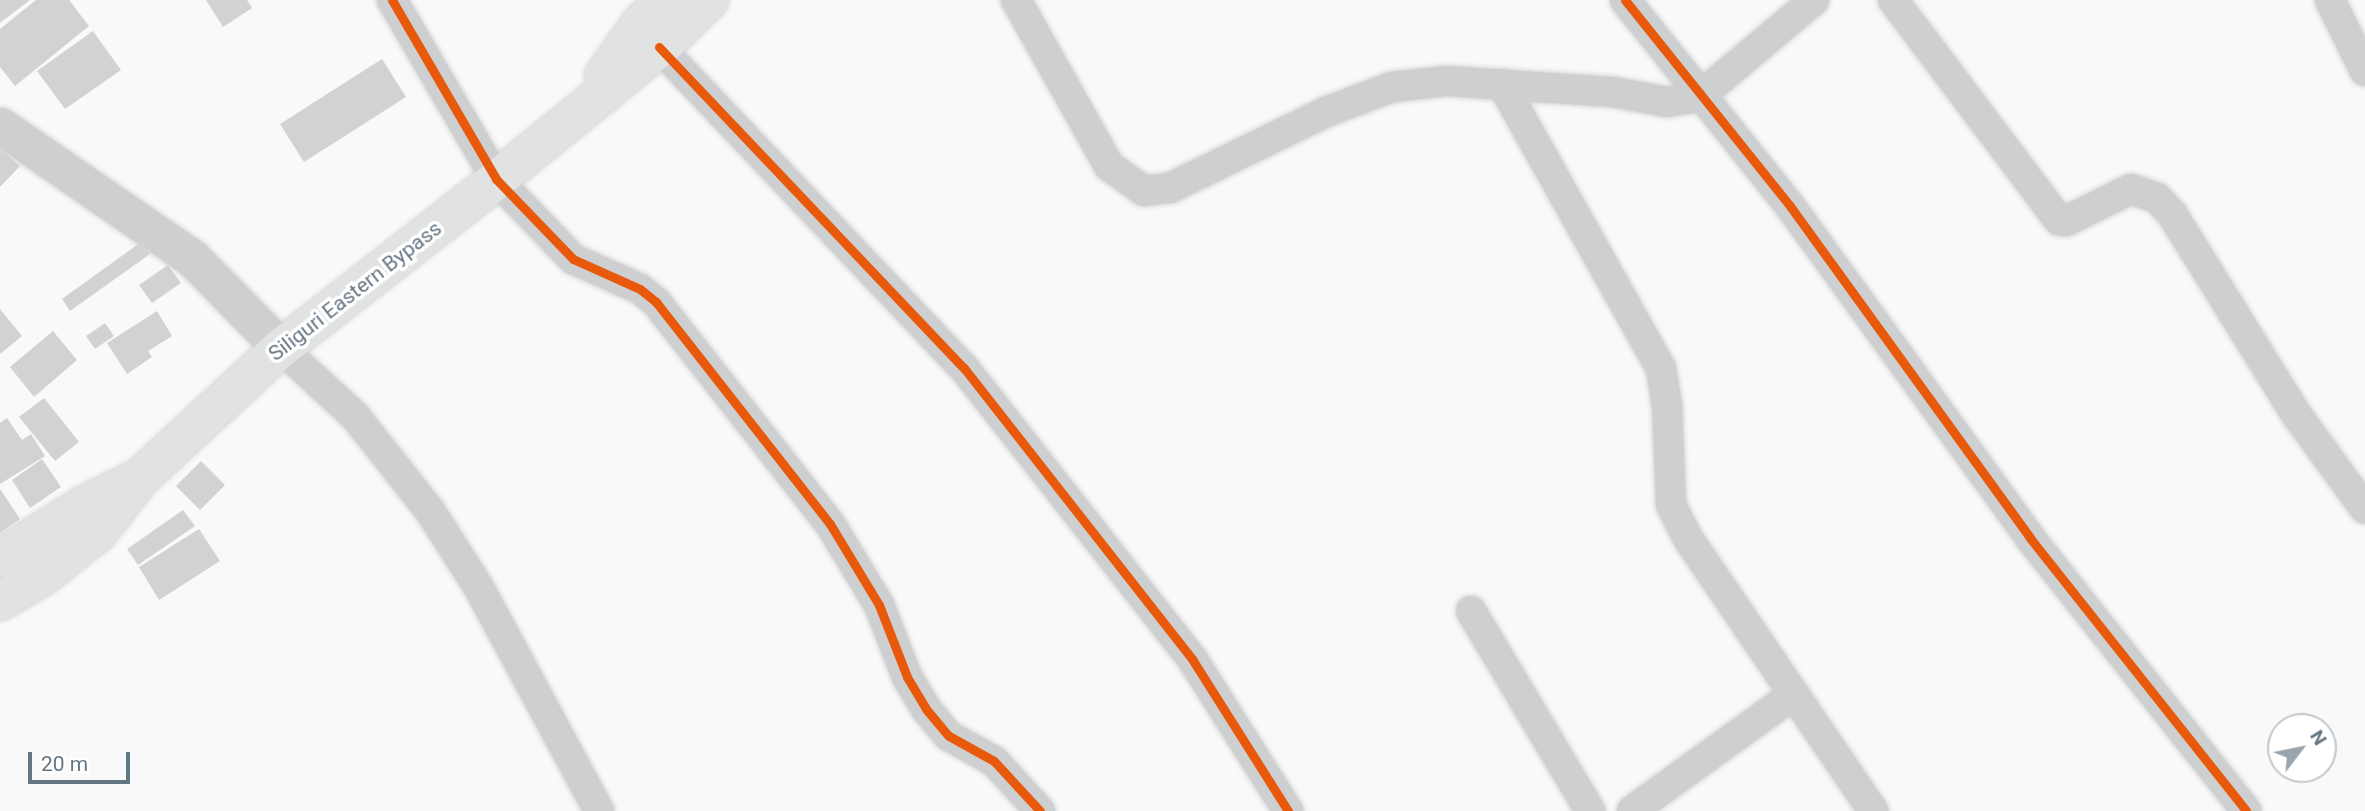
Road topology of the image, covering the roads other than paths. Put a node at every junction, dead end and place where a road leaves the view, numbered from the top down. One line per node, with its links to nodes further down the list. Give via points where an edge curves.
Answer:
1 (392, 0): 15 (street)
2 (665, 0): 13 (main road, Siliguri Eastern Bypass, via 640,25)
3 (709, 0): 9 (main road, Siliguri Eastern Bypass)
4 (1016, 0): 11 (street, via 1109,166 1144,191 1170,188 1326,112 1392,87 1446,81)
5 (1625, 0): 12 (street)
6 (1814, 0): 12 (street)
7 (1893, 0): 18 (street, via 2059,220 2066,221 2131,189 2157,198 2172,214 2295,414)
8 (2330, 0): 10 (street)
9 (659, 47): 13 (main road, Siliguri Eastern Bypass); 25 (street, via 964,368 1192,659)
10 (2365, 71)
11 (1502, 84): 12 (street, via 1613,92 1667,102); 22 (street, via 1661,368 1671,505 1689,540)
12 (1699, 97): 29 (street, via 1790,206 2029,538)
13 (579, 112): 15 (main road, Siliguri Eastern Bypass)
14 (0, 126): 16 (street, via 192,258)
15 (496, 179): 16 (main road, Siliguri Eastern Bypass); 24 (street, via 573,259 640,289 656,302 830,524 879,605 907,677 926,709 949,736 1003,769)
16 (281, 348): 17 (main road, Siliguri Eastern Bypass); 23 (street, via 355,416 430,511 479,588)
17 (139, 478): 19 (main road, Siliguri Eastern Bypass, via 85,505); 20 (main road, Siliguri Eastern Bypass, via 99,532 44,575)
18 (2365, 509)
19 (0, 558)
20 (0, 601)
21 (1471, 611): 26 (street)
22 (1794, 694): 27 (street); 28 (street)
23 (599, 811)
24 (1040, 811)
25 (1288, 811)
26 (1590, 811)
27 (1632, 811)
28 (1873, 811)
29 (2246, 811)

